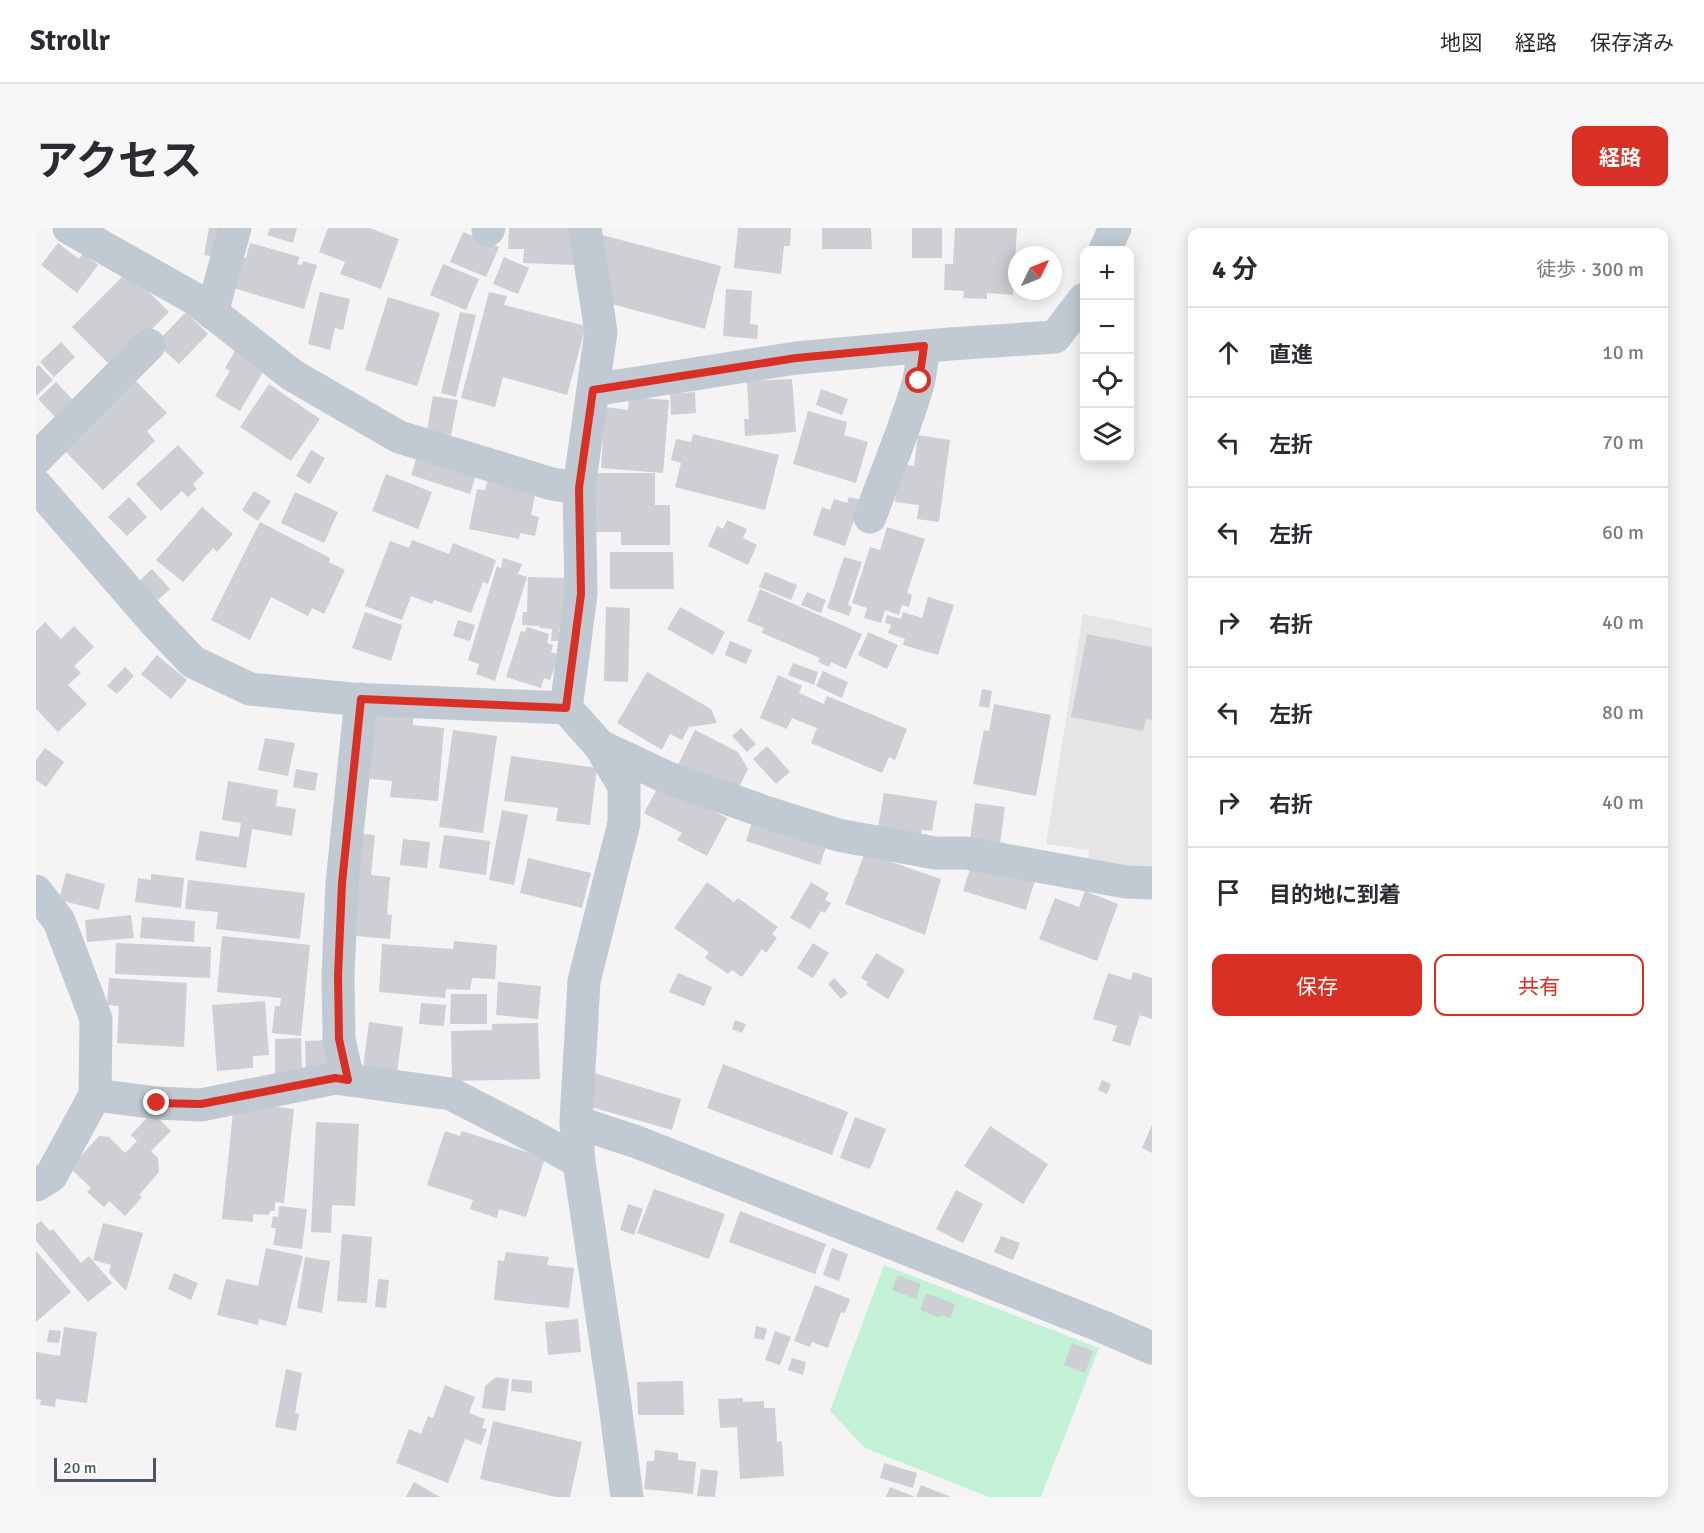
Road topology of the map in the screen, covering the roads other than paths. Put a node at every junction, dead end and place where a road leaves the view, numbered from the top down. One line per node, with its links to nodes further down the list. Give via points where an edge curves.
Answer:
1 (69, 228): 7 (street, via 195,299)
2 (235, 228): 7 (street)
3 (585, 228): 10 (street, via 601,332)
4 (1115, 228): 5 (street)
5 (1108, 246)
6 (1083, 300): 9 (street, via 1055,337)
7 (212, 313): 13 (street, via 292,375 399,437 552,484)
8 (149, 345): 11 (street)
9 (924, 346): 10 (street, via 796,358); 14 (street, via 919,381)
10 (593, 390): 13 (street)
11 (36, 459)
12 (36, 485): 15 (street, via 193,662 250,689)
13 (579, 488): 16 (street, via 581,594)
14 (870, 517)
15 (361, 699): 16 (street); 20 (street, via 342,883 338,976 339,1039)
16 (566, 708): 17 (street)
17 (600, 746): 18 (street, via 666,777 838,835); 22 (street, via 624,786 624,823 584,981)
18 (1152, 883)
19 (36, 891): 21 (street, via 59,921 96,1018)
20 (348, 1080): 21 (street, via 335,1078 201,1104); 23 (street, via 451,1094)
21 (94, 1095): 24 (street, via 51,1176)
22 (576, 1122): 23 (street); 25 (street)
23 (579, 1162): 26 (street)
24 (36, 1185)
25 (1152, 1348)
26 (627, 1497)

